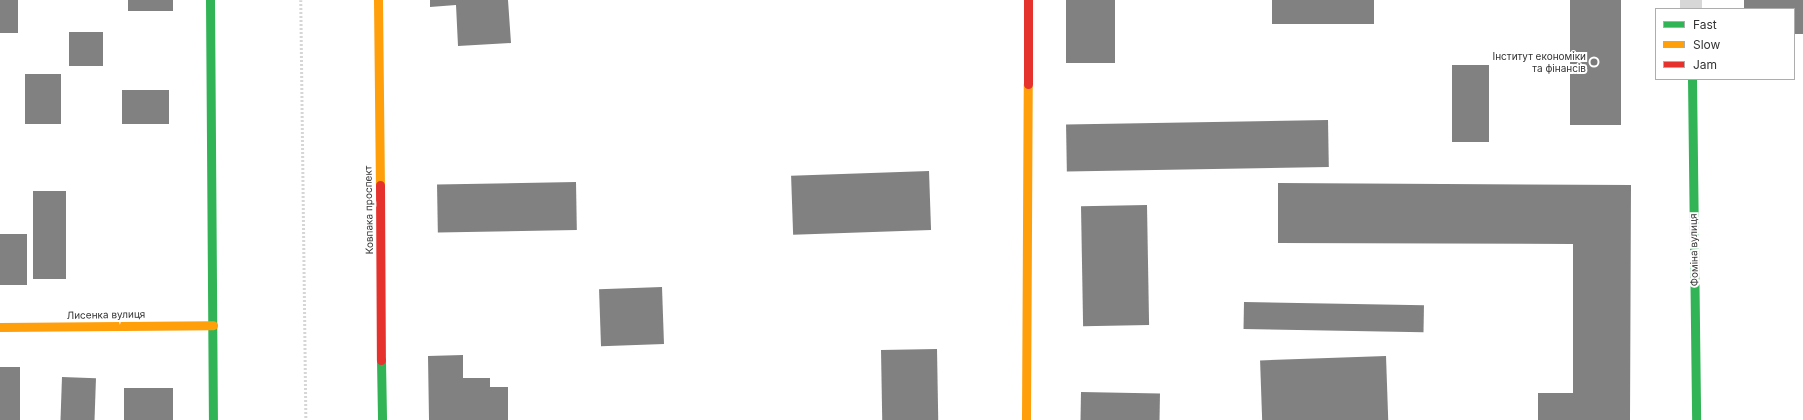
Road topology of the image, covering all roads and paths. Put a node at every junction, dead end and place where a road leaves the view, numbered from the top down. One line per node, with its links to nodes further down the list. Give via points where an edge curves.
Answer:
1 (210, 0): 6 (street)
2 (301, 0): 9 (path)
3 (378, 0): 10 (street, Ковпака проспект)
4 (1028, 0): 11 (street)
5 (1692, 80): 12 (street, Фоміна вулиця)
6 (213, 325): 7 (street, Лисенка вулиця); 8 (street)
7 (0, 327)
8 (213, 420)
9 (306, 420)
10 (382, 420)
11 (1026, 420)
12 (1696, 420)

